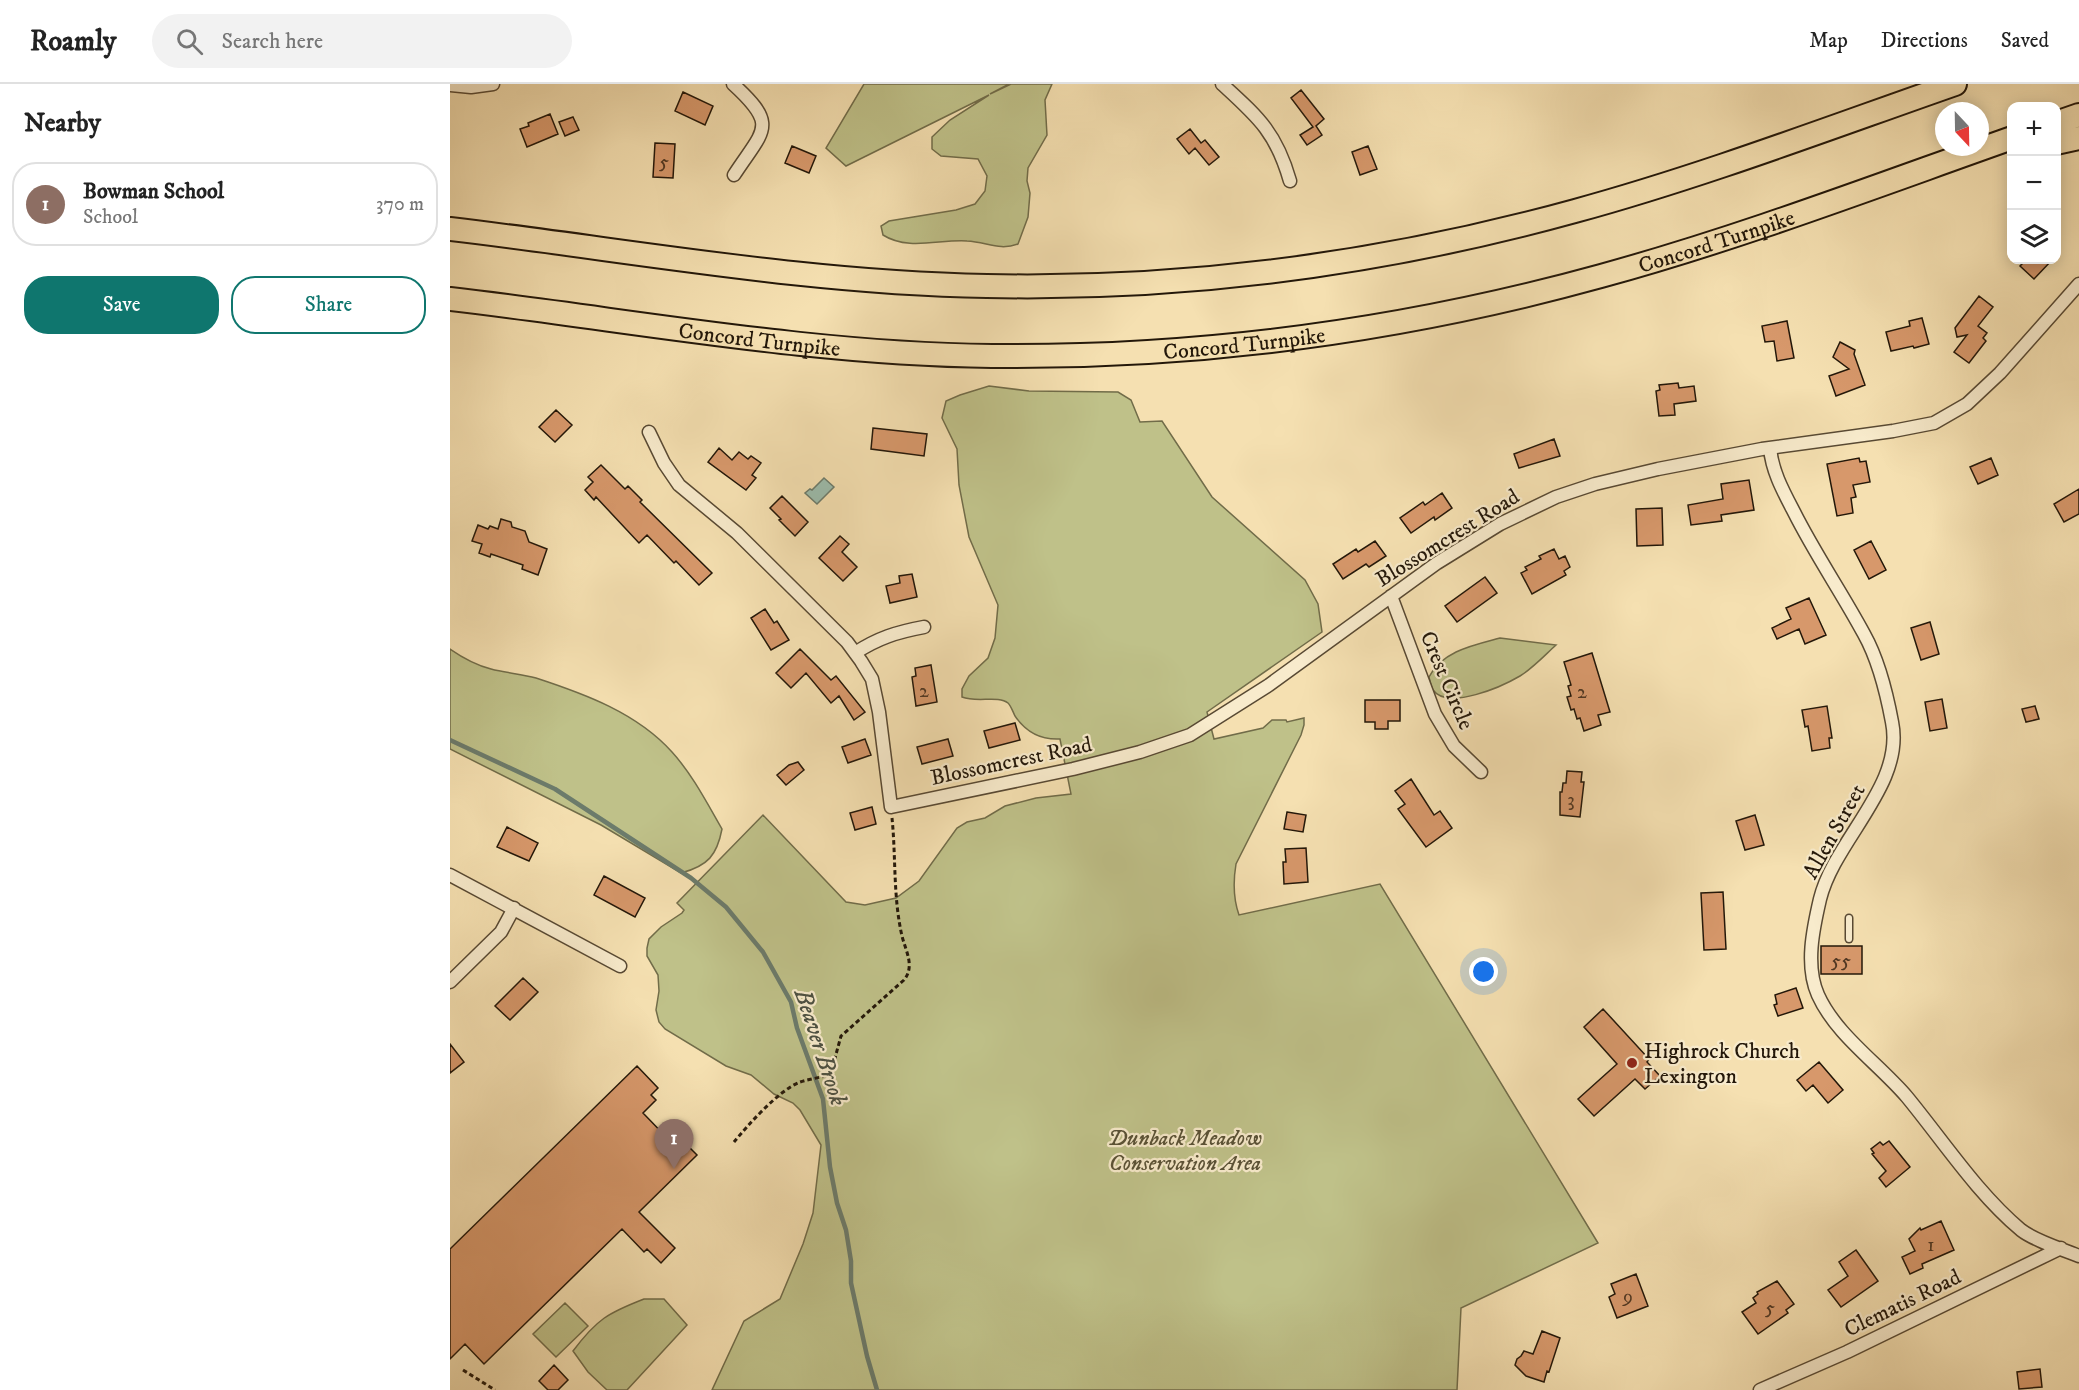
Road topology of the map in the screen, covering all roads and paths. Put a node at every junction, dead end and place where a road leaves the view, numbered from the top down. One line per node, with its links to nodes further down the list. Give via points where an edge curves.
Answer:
1 (493, 84): 5 (street)
2 (733, 84): 13 (street, via 755,105 763,123 759,137)
3 (1222, 84): 14 (street, via 1269,132)
4 (1955, 84): 15 (highway, via 1699,173 1518,226 1359,259 1216,278 1063,286 877,282 795,275)
5 (450, 85)
6 (2079, 115): 7 (highway)
7 (2061, 121)
8 (2079, 138): 10 (highway)
9 (2007, 140): 12 (highway, Concord Turnpike)
10 (2061, 142)
11 (2007, 151): 12 (highway)
12 (1951, 160): 17 (highway, Concord Turnpike, via 1735,235 1571,285 1395,324 1234,346 1072,355 881,351 711,335)
13 (734, 175)
14 (1290, 181)
15 (450, 229)
16 (2079, 284): 19 (street, Blossomcrest Road, via 1984,388 1967,404 1934,423)
17 (450, 299)
18 (649, 432): 22 (street, via 679,485 738,533)
19 (1770, 448): 20 (street, Blossomcrest Road, via 1658,469 1556,497 1500,524); 32 (street, Allen Street, via 1780,484 1799,522 1866,636 1893,725 1893,753 1883,786 1831,869 1820,897 1811,957 1817,992 1831,1019 1906,1096 1990,1200 2024,1232)
20 (1390, 596): 23 (street, Crest Circle, via 1436,714 1454,746); 24 (street, Blossomcrest Road, via 1269,685 1190,735 1073,770)
21 (924, 627): 22 (street, via 874,640)
22 (855, 653): 24 (street, via 872,679)
23 (1481, 772)
24 (891, 807): 31 (path, via 897,902 909,974 841,1036 828,1075 799,1082 750,1122)
25 (450, 875): 26 (street)
26 (514, 908): 29 (street); 30 (street, via 501,932)
27 (1849, 918): 28 (lane)
28 (1849, 939)
29 (620, 966)
30 (450, 982)
31 (734, 1142)
32 (2061, 1248): 33 (street, Allen Street); 36 (street, Clematis Road)
33 (2079, 1256)
34 (463, 1370): 35 (path)
35 (495, 1390)
36 (1760, 1390)

